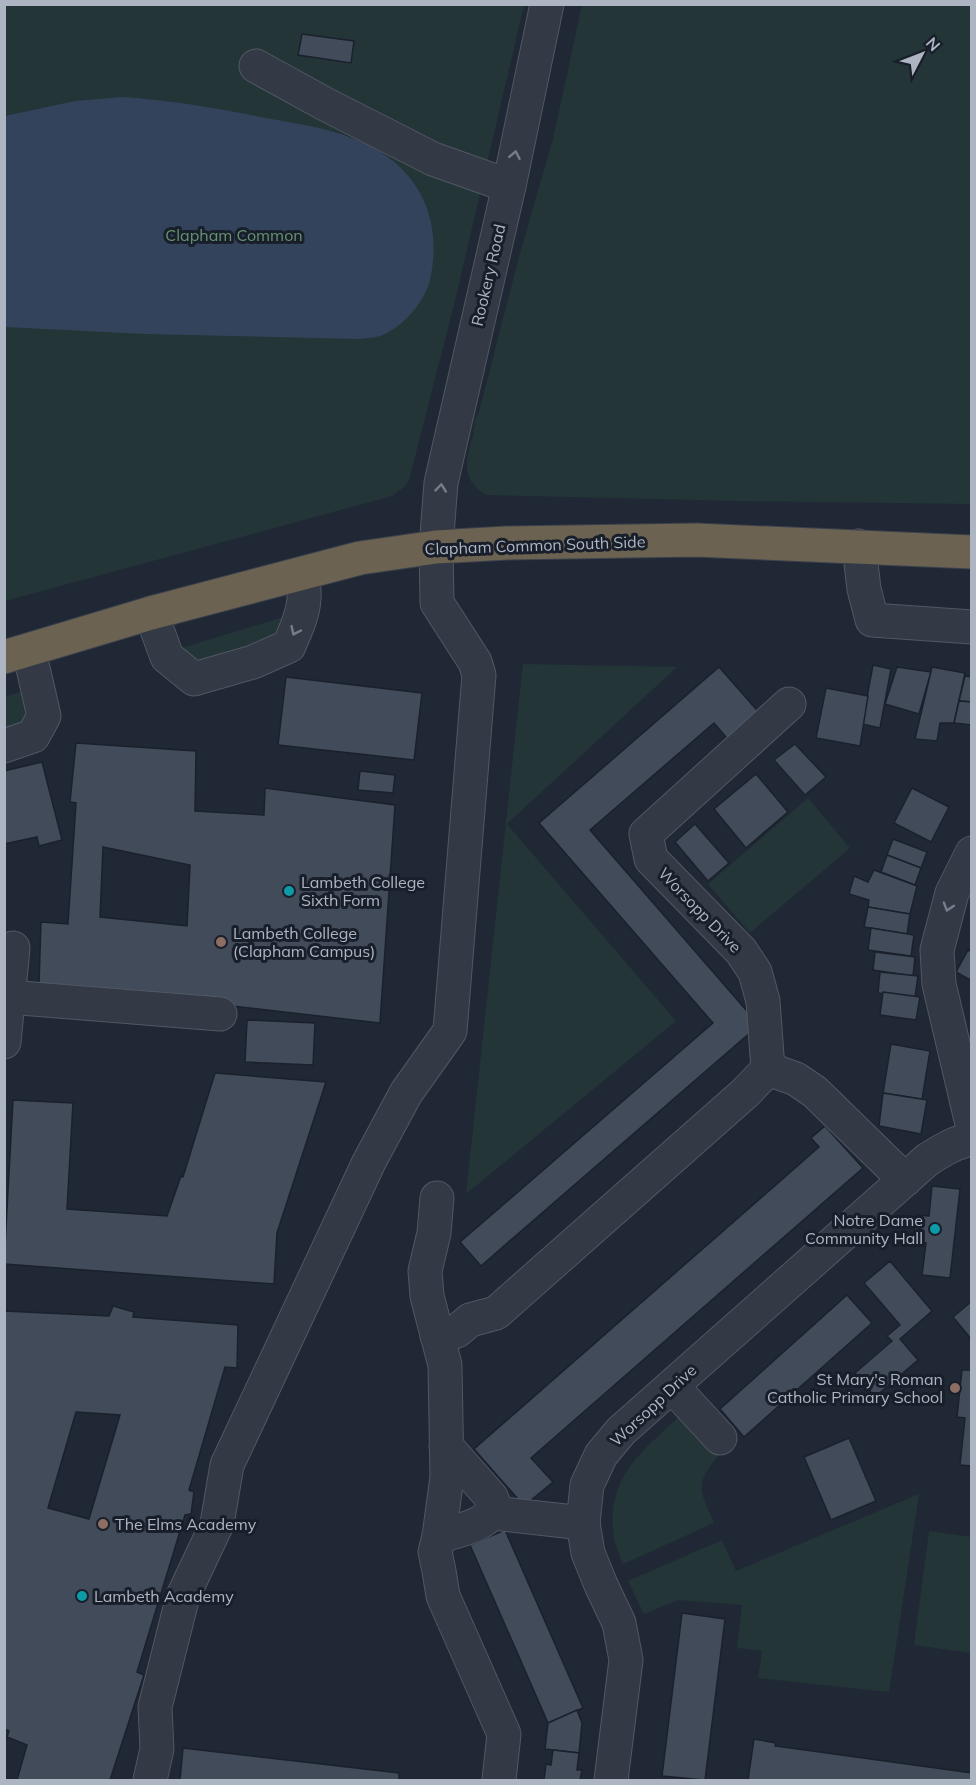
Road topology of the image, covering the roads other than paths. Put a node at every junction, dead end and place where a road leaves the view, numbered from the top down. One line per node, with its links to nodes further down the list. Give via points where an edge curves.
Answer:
1 (547, 4): 3 (street, Rookery Road, one-way to 1)
2 (256, 66): 3 (street, via 433,159)
3 (509, 186): 5 (street, Rookery Road, one-way to 3, via 441,483)
4 (859, 546): 5 (highway, Clapham Common South Side, via 696,540); 6 (highway, Clapham Common South Side); 9 (street, via 872,620)
5 (436, 547): 7 (highway, Clapham Common South Side, via 360,558); 30 (street, Rookery Road, via 437,603 475,662 479,675 450,1031 406,1093 369,1162 227,1465 217,1524 183,1596 155,1707 157,1749)
6 (972, 552)
7 (302, 574): 8 (highway, Clapham Common South Side); 8 (street, one-way to 8, via 302,614 289,646 253,662 194,679 167,657)
8 (151, 613): 10 (highway, Clapham Common South Side)
9 (972, 627)
10 (17, 654): 12 (street, via 44,716 33,736)
11 (789, 704): 18 (street, Worsopp Drive, via 646,834 651,859 741,951 755,972 763,1001)
12 (4, 746)
13 (972, 853): 19 (street, one-way to 19, via 952,893 937,950 939,984)
14 (13, 948): 15 (street)
15 (9, 998): 16 (street); 17 (street)
16 (220, 1014)
17 (4, 1042)
18 (768, 1069): 21 (street, via 796,1079 815,1092); 23 (street, via 496,1313 470,1320 457,1331)
19 (972, 1124)
20 (972, 1139): 21 (street, Worsopp Drive, via 944,1149)
21 (905, 1180): 24 (street, Worsopp Drive)
22 (437, 1198): 23 (street, via 435,1233 425,1271)
23 (437, 1335): 26 (street, via 445,1365)
24 (672, 1386): 25 (street); 28 (street, Worsopp Drive, via 621,1431 601,1455 587,1485)
25 (720, 1438)
26 (446, 1446): 27 (street, via 491,1497); 29 (street, via 447,1477)
27 (493, 1513): 28 (street); 29 (street, via 462,1530)
28 (583, 1523): 32 (street, Worsopp Drive, via 588,1553 619,1623 626,1659)
29 (439, 1536): 31 (street, via 435,1552 443,1596 504,1734)
30 (150, 1780)
31 (500, 1780)
32 (611, 1780)

